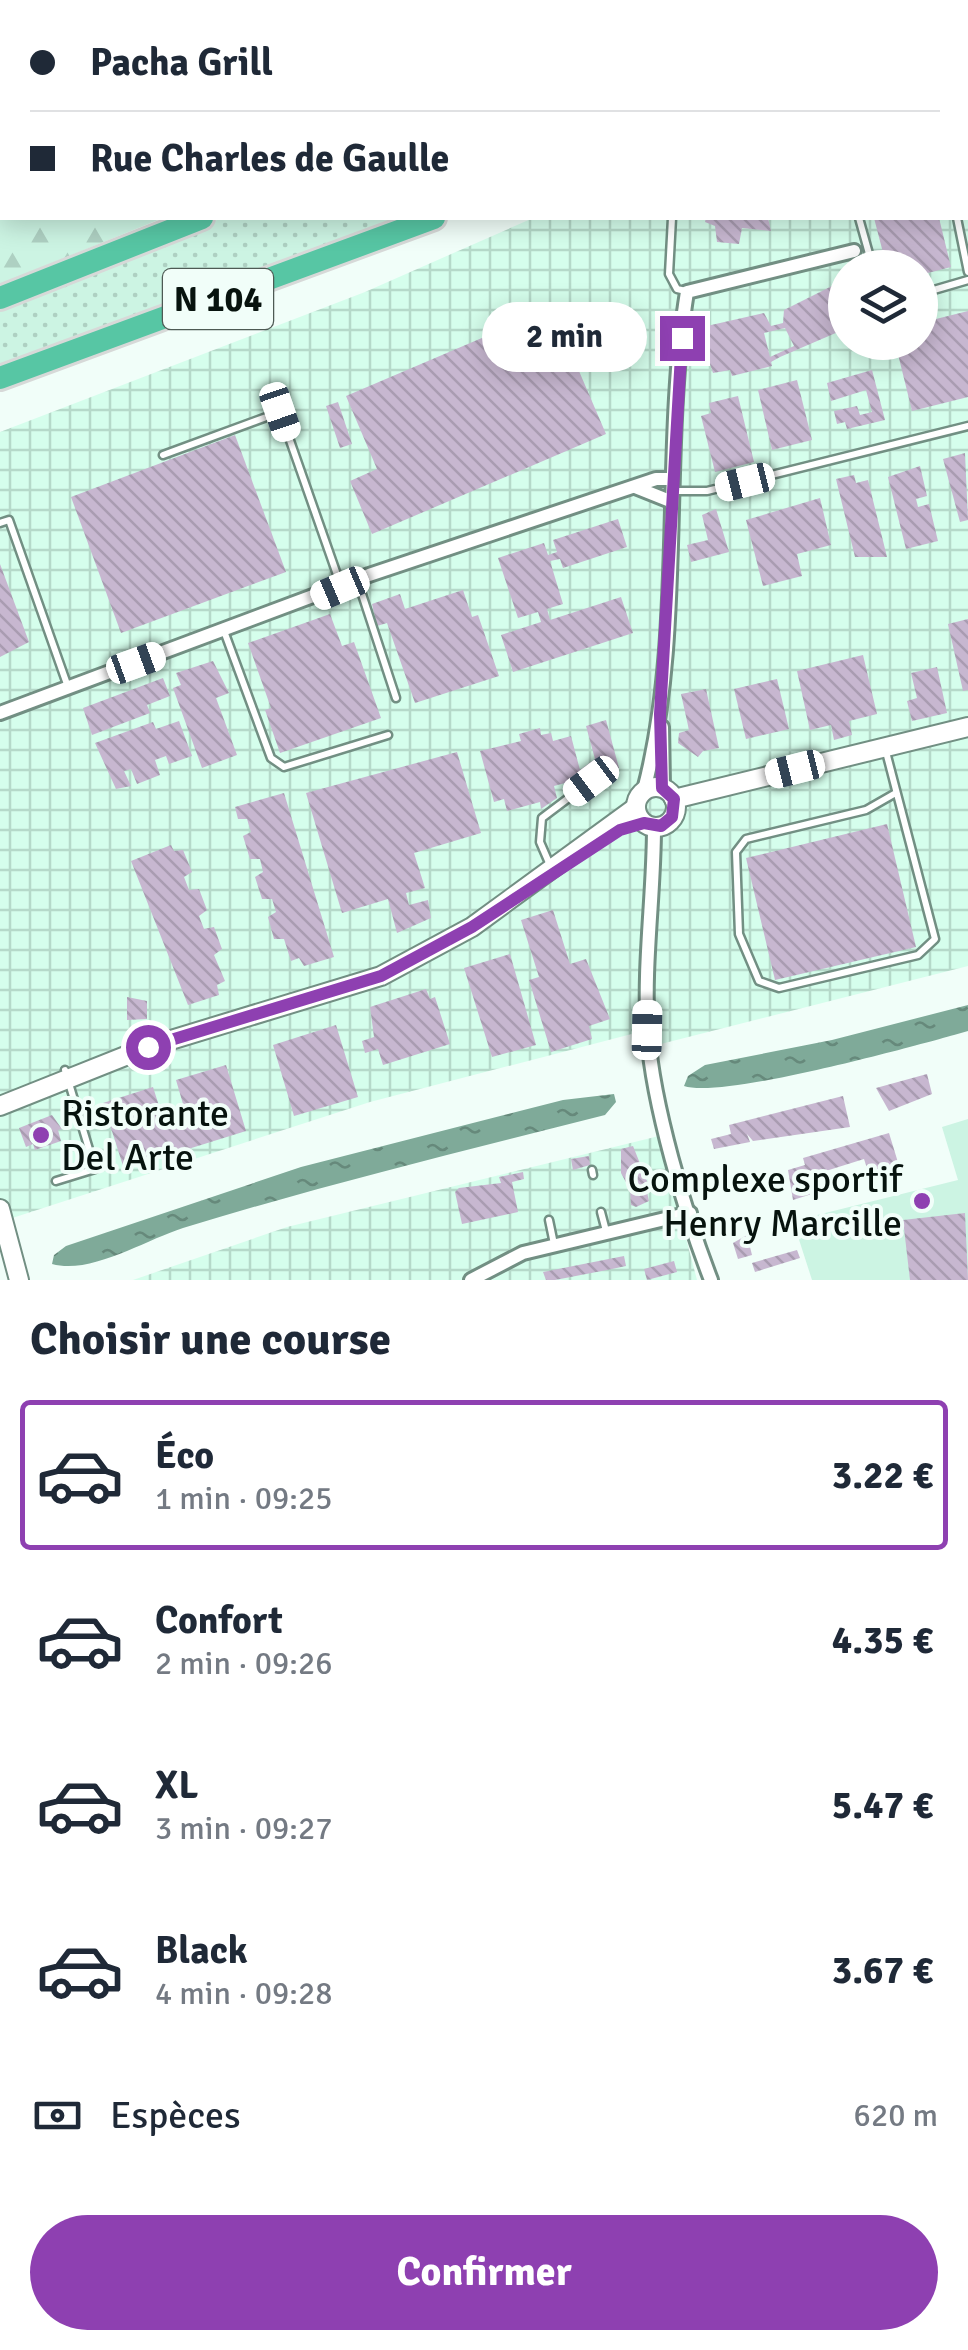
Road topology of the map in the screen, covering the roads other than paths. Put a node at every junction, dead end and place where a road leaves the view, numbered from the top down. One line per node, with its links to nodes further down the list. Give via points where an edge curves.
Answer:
1 (197, 220): 11 (highway, N 104)
2 (429, 220): 12 (highway, N 104)
3 (672, 220): 10 (lane, via 669,274)
4 (859, 220): 6 (lane)
5 (957, 220): 7 (lane)
6 (861, 249): 10 (street)
7 (968, 272)
8 (968, 280): 9 (lane)
9 (938, 289)
10 (687, 292): 16 (street)
11 (0, 298)
12 (0, 378)
13 (968, 426): 16 (lane, via 707,491)
14 (162, 455): 19 (lane, via 280,412)
15 (635, 487): 16 (street); 16 (street); 18 (street)
16 (670, 490): 28 (street)
17 (0, 523): 21 (lane, via 10,520)
18 (358, 580): 19 (street); 22 (lane)
19 (342, 587): 20 (street)
20 (224, 631): 21 (street); 25 (lane, via 278,764)
21 (68, 688): 23 (street)
22 (396, 698)
23 (0, 713)
24 (968, 726): 26 (street)
25 (388, 734)
26 (884, 747): 28 (street); 29 (lane)
27 (591, 781): 31 (lane, via 542,818 540,842)
28 (660, 792): 30 (street); 30 (street, via 672,817)
29 (894, 794): 29 (lane, via 936,939 918,955 779,988 758,981 739,934 736,852 746,839 866,810)
30 (644, 819): 31 (street); 38 (street, via 647,1030 658,1104)
31 (553, 870): 32 (street, via 472,927 381,976)
32 (67, 1075): 33 (street); 34 (street); 35 (lane, via 95,1169)
33 (0, 1094)
34 (0, 1106)
35 (56, 1181)
36 (0, 1209): 42 (street)
37 (602, 1212): 40 (lane)
38 (690, 1213): 40 (street); 44 (street)
39 (548, 1220): 41 (lane)
40 (606, 1232): 41 (street)
41 (554, 1245): 43 (street)
42 (19, 1280)
43 (471, 1280)
44 (710, 1280)

